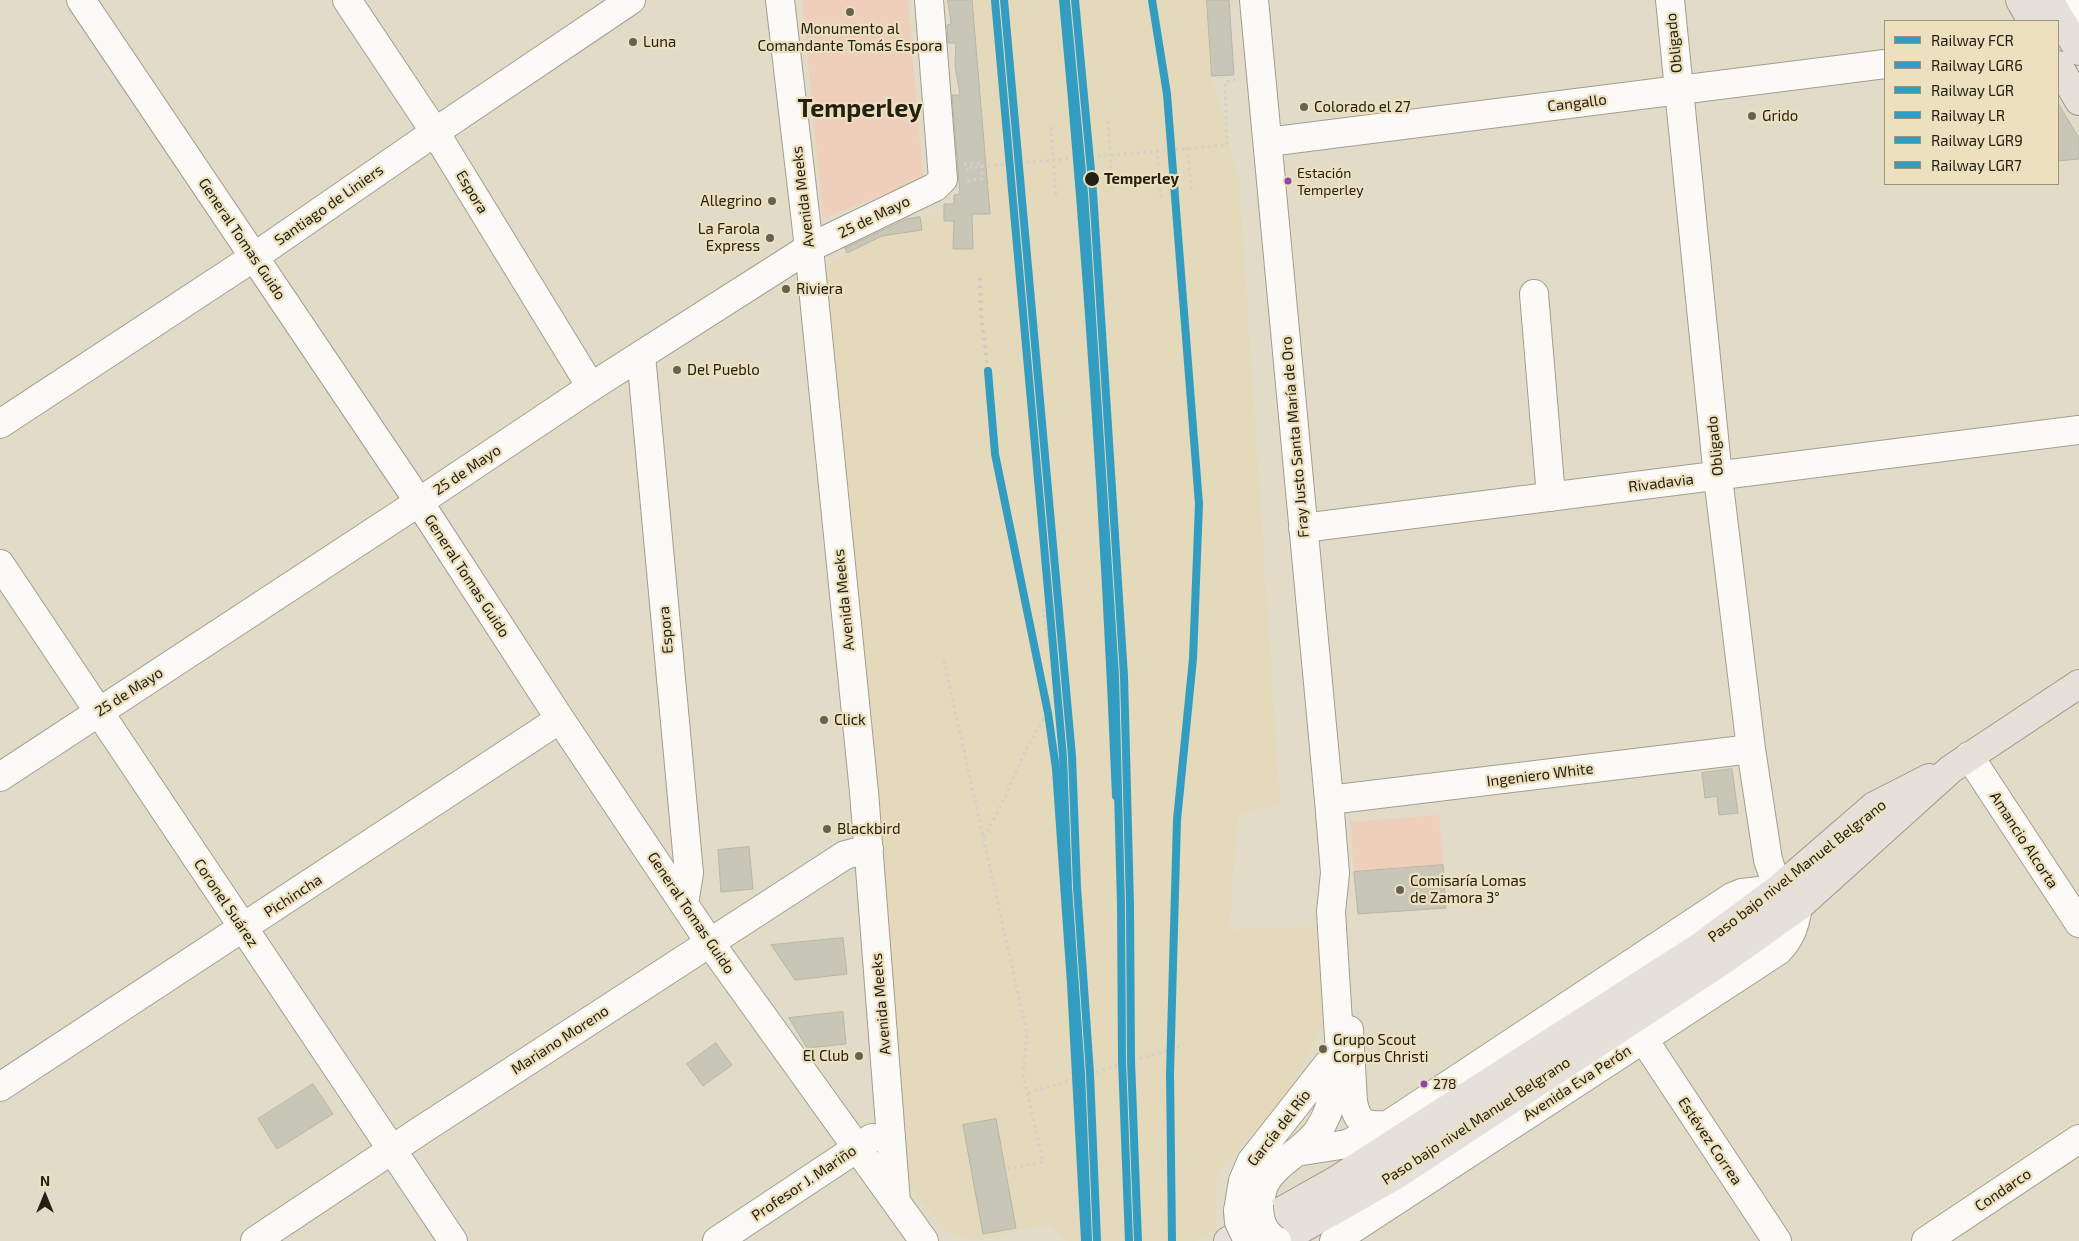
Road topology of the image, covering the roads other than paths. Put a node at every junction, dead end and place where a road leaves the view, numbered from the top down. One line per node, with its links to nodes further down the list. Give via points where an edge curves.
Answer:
1 (81, 0): 19 (street, General Tomas Guido)
2 (346, 0): 16 (street, Espora)
3 (631, 0): 16 (street, Santiago de Liniers)
4 (780, 0): 18 (street, Avenida Meeks)
5 (928, 0): 18 (street, 25 de Mayo, via 951,172 935,187)
6 (1254, 0): 17 (street, Fray Justo Santa María de Oro)
7 (1670, 0): 14 (street, Obligado)
8 (2020, 0): 10 (main road)
9 (2061, 13): 11 (main road)
10 (2031, 20)
11 (2079, 51)
12 (1884, 64): 14 (street, Cangallo)
13 (2059, 67): 15 (main road)
14 (1679, 90): 17 (street, Cangallo); 25 (street, Obligado)
15 (2079, 101)
16 (435, 132): 19 (street, Santiago de Liniers); 22 (street, Espora)
17 (1268, 142): 28 (street, Fray Justo Santa María de Oro)
18 (809, 248): 21 (street, 25 de Mayo); 37 (street, Avenida Meeks)
19 (254, 257): 23 (street, Santiago de Liniers); 27 (street, General Tomas Guido)
20 (1534, 294): 26 (street)
21 (640, 355): 22 (street, 25 de Mayo); 39 (street, Espora, via 689,873)
22 (591, 387): 27 (street, 25 de Mayo)
23 (0, 424)
24 (2079, 430): 25 (street, Rivadavia)
25 (1718, 477): 26 (street, Rivadavia); 33 (street, Obligado)
26 (1551, 497): 28 (street, Rivadavia)
27 (419, 502): 31 (street, 25 de Mayo); 32 (street, General Tomas Guido)
28 (1303, 528): 36 (street, Fray Justo Santa María de Oro)
29 (0, 564): 31 (street, Coronel Suárez)
30 (2079, 684): 34 (main road)
31 (99, 712): 35 (street, 25 de Mayo); 42 (street, Coronel Suárez)
32 (560, 719): 39 (street, General Tomas Guido); 42 (street, Pichincha)
33 (1751, 749): 36 (street, Ingeniero White); 38 (street, Obligado, via 1768,860)
34 (1960, 762): 38 (main road, Paso bajo nivel Manuel Belgrano, via 1874,806); 40 (main road, Paso bajo nivel Manuel Belgrano); 41 (street, Amancio Alcorta)
35 (0, 776)
36 (1329, 800): 45 (street, Fray Justo Santa María de Oro, via 1335,873 1330,912)
37 (869, 849): 43 (street, Mariano Moreno, via 845,855); 47 (street, Avenida Meeks)
38 (1778, 888): 48 (street, via 1732,897); 59 (main road, Paso bajo nivel Manuel Belgrano, via 1701,946 1389,1147)
39 (684, 904): 43 (street, General Tomas Guido)
40 (1798, 906): 44 (street, Avenida Eva Perón, via 1792,933 1778,951); 61 (main road, Paso bajo nivel Manuel Belgrano, via 1713,966 1396,1174)
41 (2079, 923)
42 (243, 929): 46 (street, Pichincha); 51 (street, Coronel Suárez)
43 (710, 943): 50 (street, General Tomas Guido); 51 (street, Mariano Moreno)
44 (1644, 1040): 62 (street, Avenida Eva Perón); 63 (street, Estévez Correa)
45 (1345, 1049): 48 (street, Fray Justo Santa María de Oro, via 1356,1113 1367,1124); 52 (street, García del Río, via 1328,1111 1319,1130); 54 (street, García del Río, via 1328,1064 1251,1162 1243,1181)
46 (0, 1087)
47 (891, 1125): 50 (street, Profesor J. Mariño); 53 (street, Avenida Meeks)
48 (1388, 1125): 52 (street, via 1347,1144)
49 (2079, 1139): 64 (street, Condarco)
50 (857, 1148): 53 (street, General Tomas Guido); 57 (street, Profesor J. Mariño)
51 (393, 1151): 55 (street, Mariano Moreno); 56 (street, Coronel Suárez)
52 (1296, 1152): 54 (street, García del Río, via 1270,1175)
53 (896, 1202): 58 (street, General Tomas Guido)
54 (1249, 1208): 60 (street, García del Río, bridge, via 1240,1222); 61 (street, García del Río, bridge, via 1271,1238)
55 (255, 1241)
56 (453, 1241)
57 (717, 1241)
58 (924, 1241)
59 (1228, 1241)
60 (1248, 1241)
61 (1279, 1241)
62 (1334, 1241)
63 (1777, 1241)
64 (1926, 1241)

